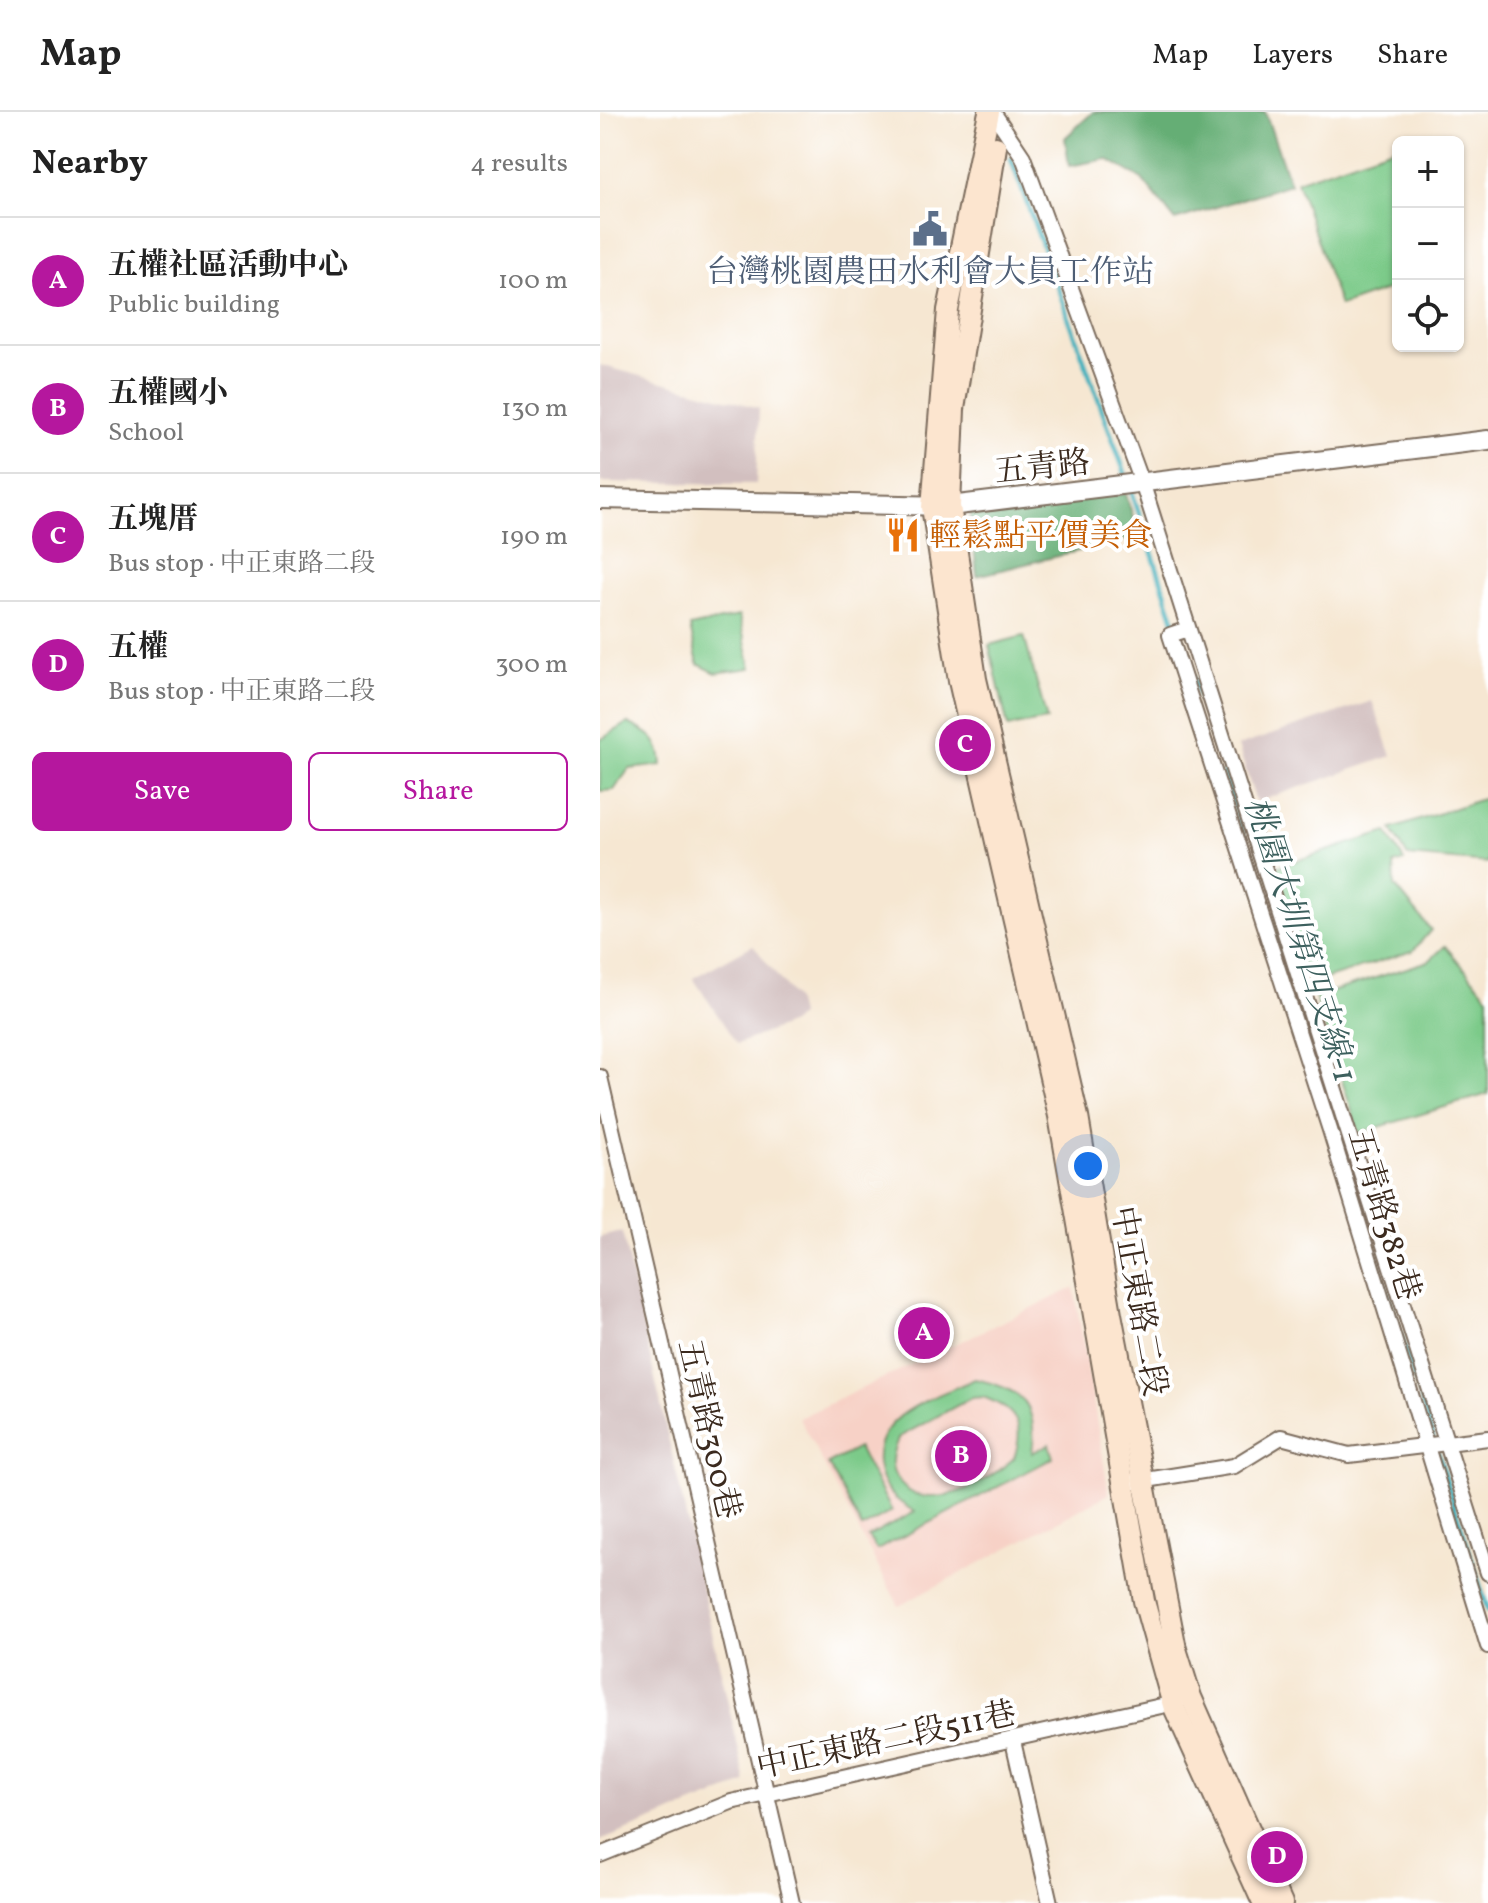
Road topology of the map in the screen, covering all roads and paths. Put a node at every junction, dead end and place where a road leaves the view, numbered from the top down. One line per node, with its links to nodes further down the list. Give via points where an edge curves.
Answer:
1 (997, 114): 3 (street, 五青路382巷, via 1023,157); 5 (main road, 中正東路二段)
2 (1488, 440): 3 (street, 五青路)
3 (1143, 485): 5 (street, 五青路); 6 (street, 五青路382巷)
4 (600, 499): 5 (street, 五青路)
5 (941, 506): 11 (main road, 中正東路二段, via 1078,1117)
6 (1188, 629): 9 (street, 五青路382巷); 10 (street, 五青路382巷, via 1170,635)
7 (600, 1077): 16 (street, 五青路300巷)
8 (1488, 1438): 9 (street)
9 (1448, 1445): 10 (street); 12 (street, 五青路382巷)
10 (1427, 1447): 11 (street, via 1349,1455 1281,1437 1234,1466); 13 (street, 五青路382巷)
11 (1132, 1482): 14 (main road, 中正東路二段, via 1176,1649)
12 (1488, 1573)
13 (1488, 1646)
14 (1182, 1701): 15 (street, 中正東路二段511巷); 20 (main road, 中正東路二段); 21 (main road, 中正東路二段)
15 (1013, 1741): 16 (street, 中正東路二段511巷); 19 (street)
16 (766, 1794): 17 (street, 中正東路二段511巷, via 731,1802); 18 (street, 五青路300巷)
17 (600, 1855)
18 (792, 1903)
19 (1050, 1903)
20 (1263, 1903)
21 (1282, 1903)

